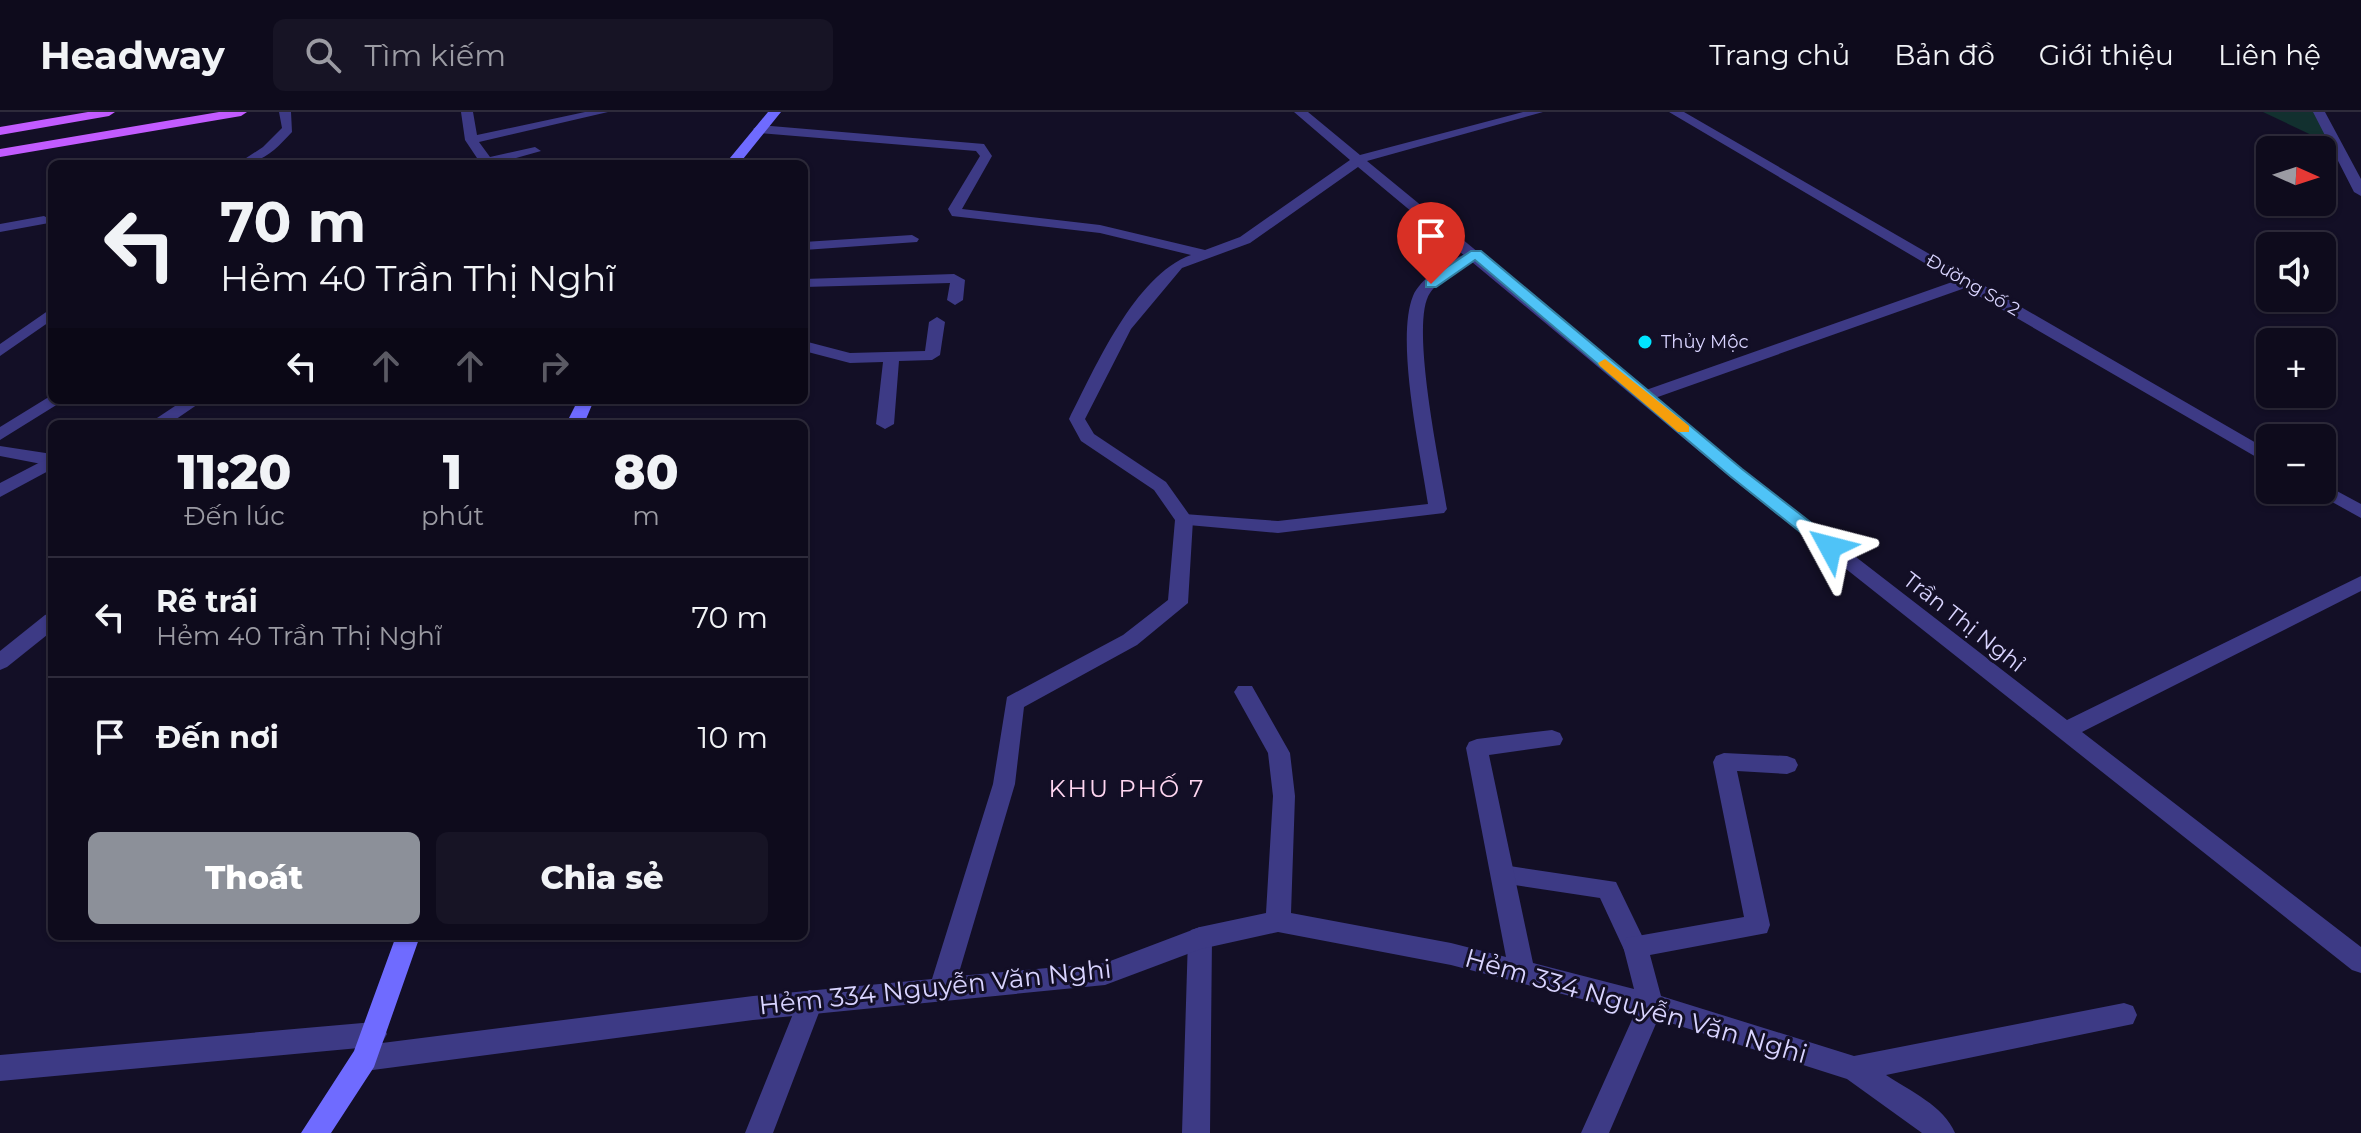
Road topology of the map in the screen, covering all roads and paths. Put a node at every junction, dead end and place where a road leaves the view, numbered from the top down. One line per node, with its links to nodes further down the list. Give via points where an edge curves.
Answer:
1 (109, 112): 13 (main road)
2 (185, 112): 15 (main road)
3 (241, 112): 17 (main road)
4 (285, 112): 19 (street, via 288,129)
5 (467, 112): 14 (street)
6 (602, 112): 14 (street)
7 (775, 112): 12 (main road)
8 (1300, 112): 18 (street, Trần Thị Nghỉ)
9 (1537, 112): 18 (street)
10 (1675, 112): 30 (street, Đường Số 2)
11 (2319, 112): 23 (street)
12 (759, 129): 22 (main road); 28 (street, via 979,147 986,156 954,211 1100,229)
13 (0, 131)
14 (471, 140): 20 (street)
15 (0, 144)
16 (535, 151): 21 (street)
17 (0, 153)
18 (1360, 159): 28 (street, via 1245,240); 29 (street, Trần Thị Nghỉ)
19 (251, 160)
20 (486, 160)
21 (500, 160)
22 (735, 160)
23 (2361, 192)
24 (44, 220): 25 (street)
25 (0, 228)
26 (912, 239): 27 (street)
27 (808, 246)
28 (1206, 254): 51 (street, via 1177,265 1124,327 1077,419 1087,437 1160,486)
29 (1476, 254): 38 (street, Trần Thị Nghỉ); 51 (street, via 1431,284 1419,296 1415,313 1438,509 1278,527)
30 (1967, 282): 38 (street); 45 (street, Đường Số 2)
31 (808, 283): 32 (street, via 954,278)
32 (955, 300)
33 (48, 316): 36 (street)
34 (937, 322): 37 (street, via 932,355)
35 (808, 347): 37 (street, via 850,358)
36 (0, 351)
37 (891, 357): 42 (street)
38 (1644, 396): 56 (street, Trần Thị Nghỉ)
39 (48, 403): 43 (street)
40 (190, 404): 41 (street)
41 (164, 420)
42 (885, 424)
43 (0, 435)
44 (0, 451): 46 (street)
45 (2256, 451)
46 (48, 460)
47 (48, 463): 48 (street)
48 (0, 491)
49 (2336, 497): 50 (street)
50 (2361, 512)
51 (1184, 520): 66 (street, via 1178,603 1130,640 1014,703 1004,784)
52 (2361, 583): 56 (street)
53 (48, 623): 54 (street)
54 (0, 662)
55 (1245, 692): 60 (street, via 1279,753 1284,796)
56 (2064, 731): 64 (street, Trần Thị Nghỉ)
57 (1552, 739): 59 (street, via 1477,748)
58 (1787, 765): 63 (street, via 1724,762 1758,925)
59 (1503, 875): 63 (street, via 1608,889); 65 (street)
60 (1278, 921): 61 (street, Hẻm 334 Nguyễn Văn Nghi); 65 (street, Hẻm 334 Nguyễn Văn Nghi)
61 (1200, 938): 66 (street, Hẻm 334 Nguyễn Văn Nghi, via 1105,974); 75 (street)
62 (407, 940): 70 (main road)
63 (1635, 946): 68 (street)
64 (2361, 962)
65 (1522, 972): 68 (street, Hẻm 334 Nguyễn Văn Nghi)
66 (942, 989): 67 (street, Hẻm 334 Nguyễn Văn Nghi)
67 (810, 1002): 70 (street, Hẻm 334 Nguyễn Văn Nghi); 74 (street)
68 (1651, 1005): 72 (street, Hẻm 334 Nguyễn Văn Nghi); 76 (street)
69 (2124, 1015): 72 (street)
70 (369, 1046): 71 (street, Hẻm 334 Nguyễn Văn Nghi); 73 (main road)
71 (0, 1068)
72 (1854, 1069): 77 (street, Hẻm 334 Nguyễn Văn Nghi)
73 (315, 1133)
74 (759, 1133)
75 (1196, 1133)
76 (1595, 1133)
77 (1941, 1133)

